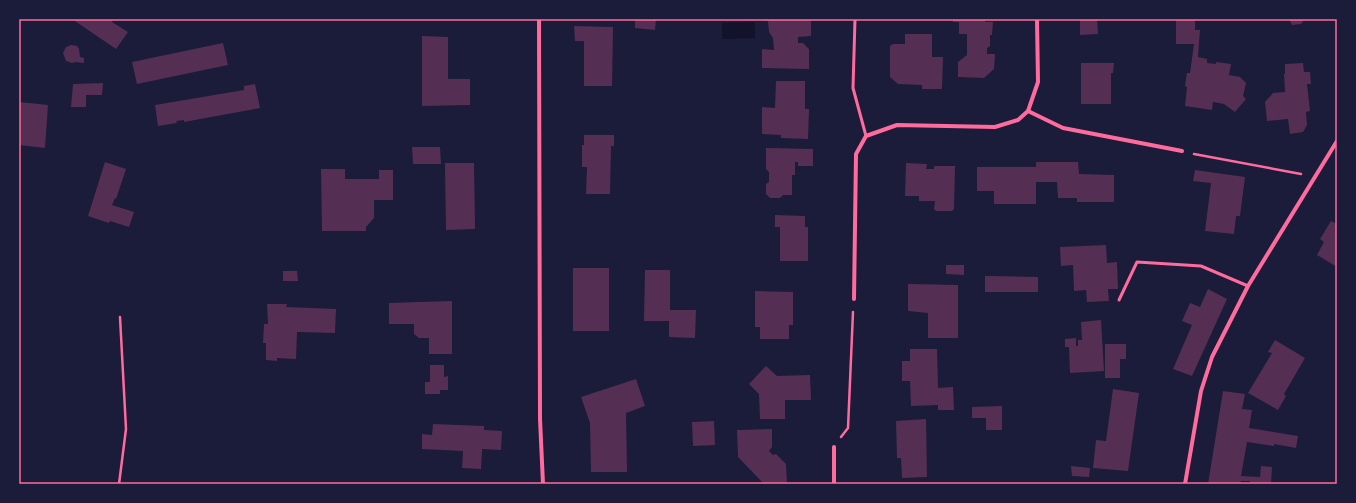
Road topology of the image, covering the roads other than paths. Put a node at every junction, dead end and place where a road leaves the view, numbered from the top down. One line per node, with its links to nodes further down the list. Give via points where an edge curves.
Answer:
1 (539, 19): 12 (street, via 540,411)
2 (855, 19): 5 (lane, via 853,88)
3 (1037, 19): 4 (street, via 1038,82)
4 (1028, 111): 5 (street, via 1018,120 996,127 897,125); 7 (street, via 1063,128)
5 (866, 136): 9 (street, via 856,154)
6 (1337, 141): 8 (street)
7 (1182, 152)
8 (1248, 286): 10 (lane, via 1201,266 1137,262); 14 (street, via 1212,357 1201,391)
9 (854, 299)
10 (1119, 300)
11 (834, 447): 13 (street)
12 (543, 484)
13 (834, 484)
14 (1185, 484)

